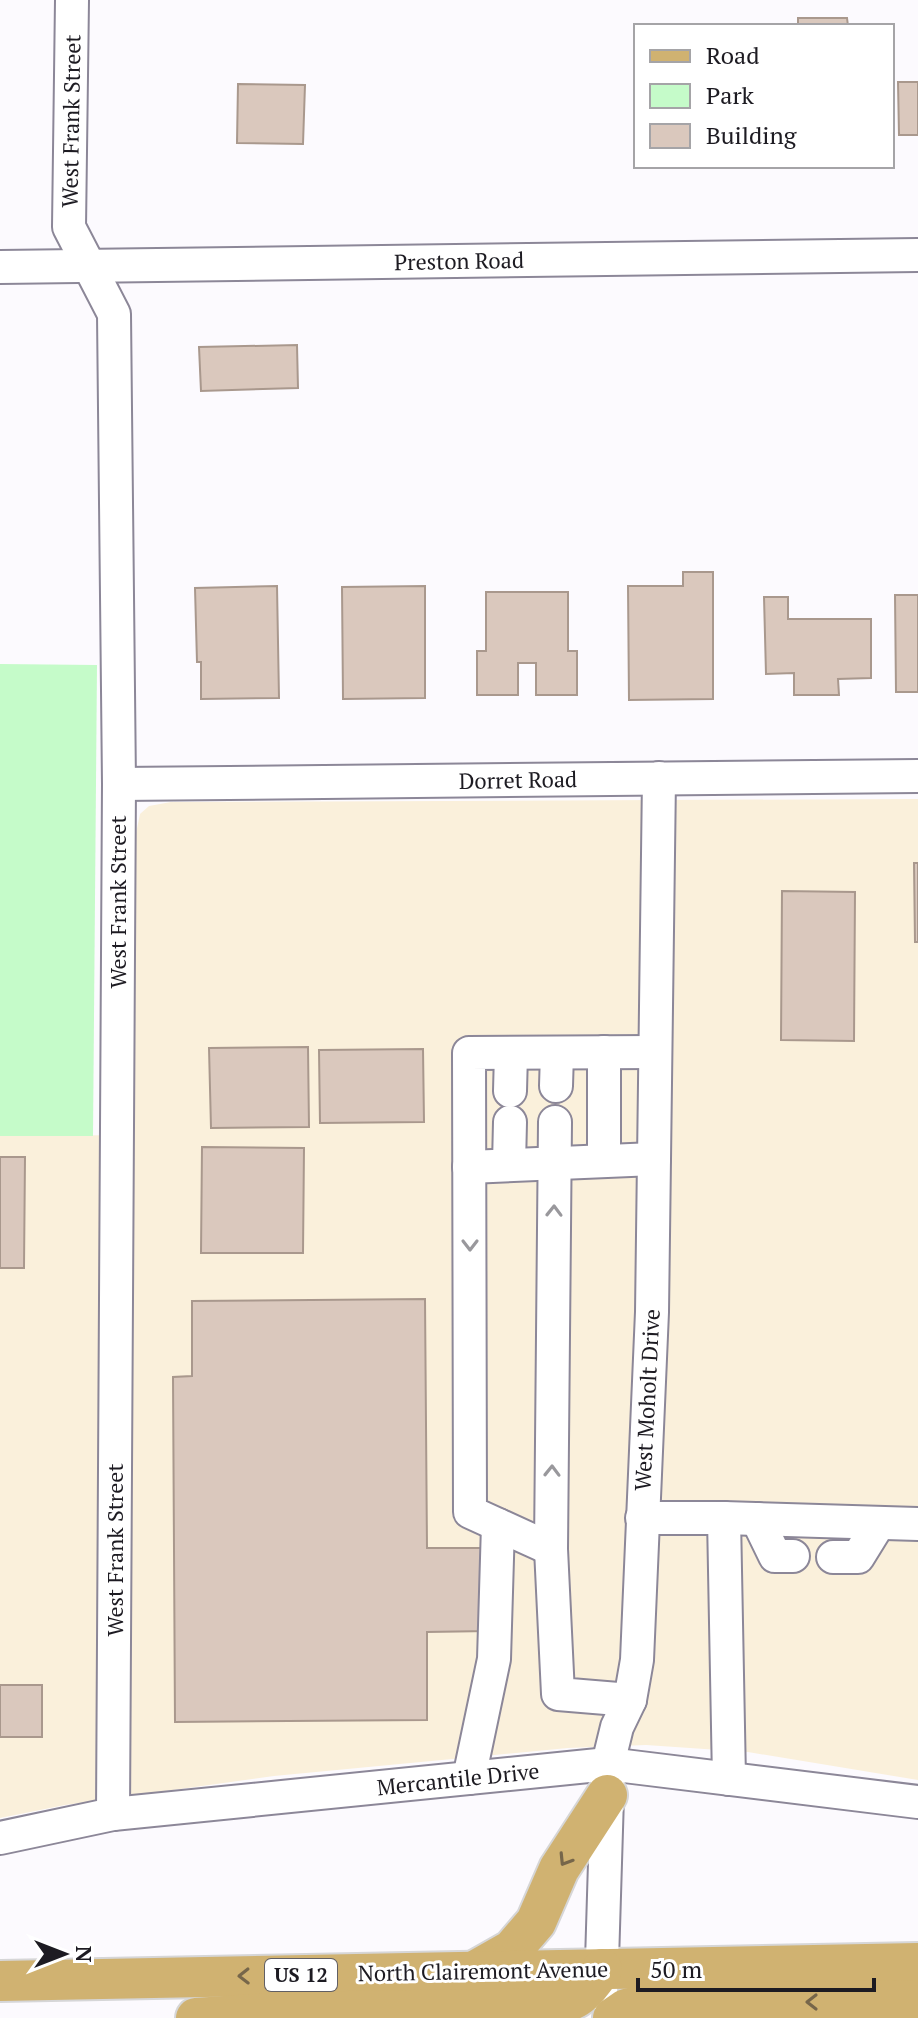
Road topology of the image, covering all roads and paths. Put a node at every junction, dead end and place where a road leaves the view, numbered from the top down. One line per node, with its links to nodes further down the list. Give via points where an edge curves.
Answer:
1 (72, 0): 3 (street, West Frank Street, via 69,227)
2 (918, 255): 3 (street, Preston Road)
3 (91, 266): 4 (street, Preston Road); 7 (street, West Frank Street, via 114,314)
4 (0, 267)
5 (918, 776): 6 (street, Dorret Road)
6 (659, 778): 7 (street, Dorret Road); 9 (street, West Moholt Drive)
7 (119, 784): 33 (street, West Frank Street)
8 (604, 1052): 9 (street); 11 (street); 15 (street)
9 (655, 1052): 14 (street, West Moholt Drive)
10 (511, 1053): 11 (street); 17 (street); 18 (street, via 469,1053)
11 (557, 1053): 12 (street)
12 (556, 1086)
13 (555, 1122): 16 (street)
14 (654, 1159): 15 (street); 19 (street, West Moholt Drive)
15 (604, 1161): 16 (street)
16 (554, 1163): 17 (street); 25 (street, one-way to 16)
17 (509, 1164): 18 (street)
18 (469, 1167): 24 (street, one-way to 24, via 470,1512)
19 (642, 1518): 20 (street); 28 (street, West Moholt Drive, via 637,1660)
20 (724, 1518): 21 (street); 31 (street)
21 (757, 1519): 22 (street); 26 (street, via 775,1556)
22 (879, 1523): 23 (street); 27 (street, via 858,1557)
23 (918, 1524)
24 (498, 1525): 25 (street); 29 (street, via 494,1659)
25 (551, 1549): 28 (street, via 558,1694)
26 (793, 1556)
27 (833, 1557)
28 (630, 1700): 30 (street, West Moholt Drive, via 617,1727)
29 (469, 1778): 30 (street, Mercantile Drive); 33 (street, Mercantile Drive)
30 (608, 1779): 31 (street, Mercantile Drive); 36 (street, West Moholt Drive); 37 (main road, one-way to 37, via 536,1922 512,1950)
31 (729, 1779): 32 (street, Mercantile Drive)
32 (918, 1802)
33 (113, 1814): 34 (street, Mercantile Drive)
34 (0, 1838)
35 (918, 1963): 36 (main road, North Clairemont Avenue / US 12)
36 (602, 1969): 37 (main road, North Clairemont Avenue / US 12); 40 (main road, via 583,1996 541,2008); 41 (street, West Moholt Drive)
37 (475, 1971): 38 (main road, North Clairemont Avenue / US 12, one-way to 38)
38 (0, 1981)
39 (918, 2000): 42 (main road, one-way to 42, via 647,2004)
40 (196, 2018)
41 (600, 2018)
42 (613, 2018)

